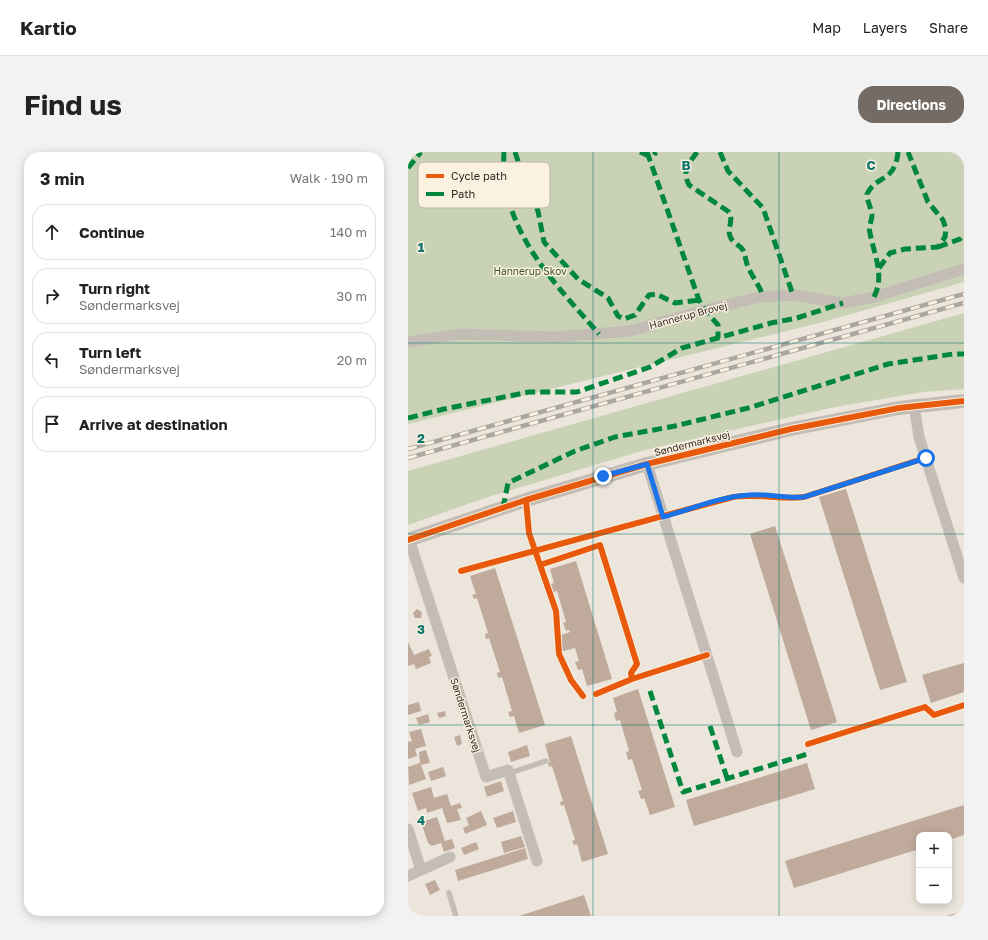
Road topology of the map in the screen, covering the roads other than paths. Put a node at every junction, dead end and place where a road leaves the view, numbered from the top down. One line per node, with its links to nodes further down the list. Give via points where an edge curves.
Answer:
1 (964, 269): 2 (street, Hannerup Brovej, via 868,298 842,303 794,295 760,296 630,331 556,337 460,334)
2 (408, 342)
3 (964, 401): 4 (street, Søndermarksvej)
4 (914, 405): 5 (street, Søndermarksvej, via 790,430); 7 (street, via 919,437)
5 (647, 464): 6 (street, Søndermarksvej, via 511,505); 8 (street, Søndermarksvej)
6 (408, 540): 10 (street, Søndermarksvej, via 486,777 508,770)
7 (964, 578)
8 (737, 752)
9 (546, 761): 10 (lane)
10 (510, 773): 13 (street)
11 (408, 829): 14 (street)
12 (450, 857): 14 (street)
13 (537, 861)
14 (421, 870): 15 (street)
15 (408, 876)
16 (449, 893): 17 (lane)
17 (456, 916)

